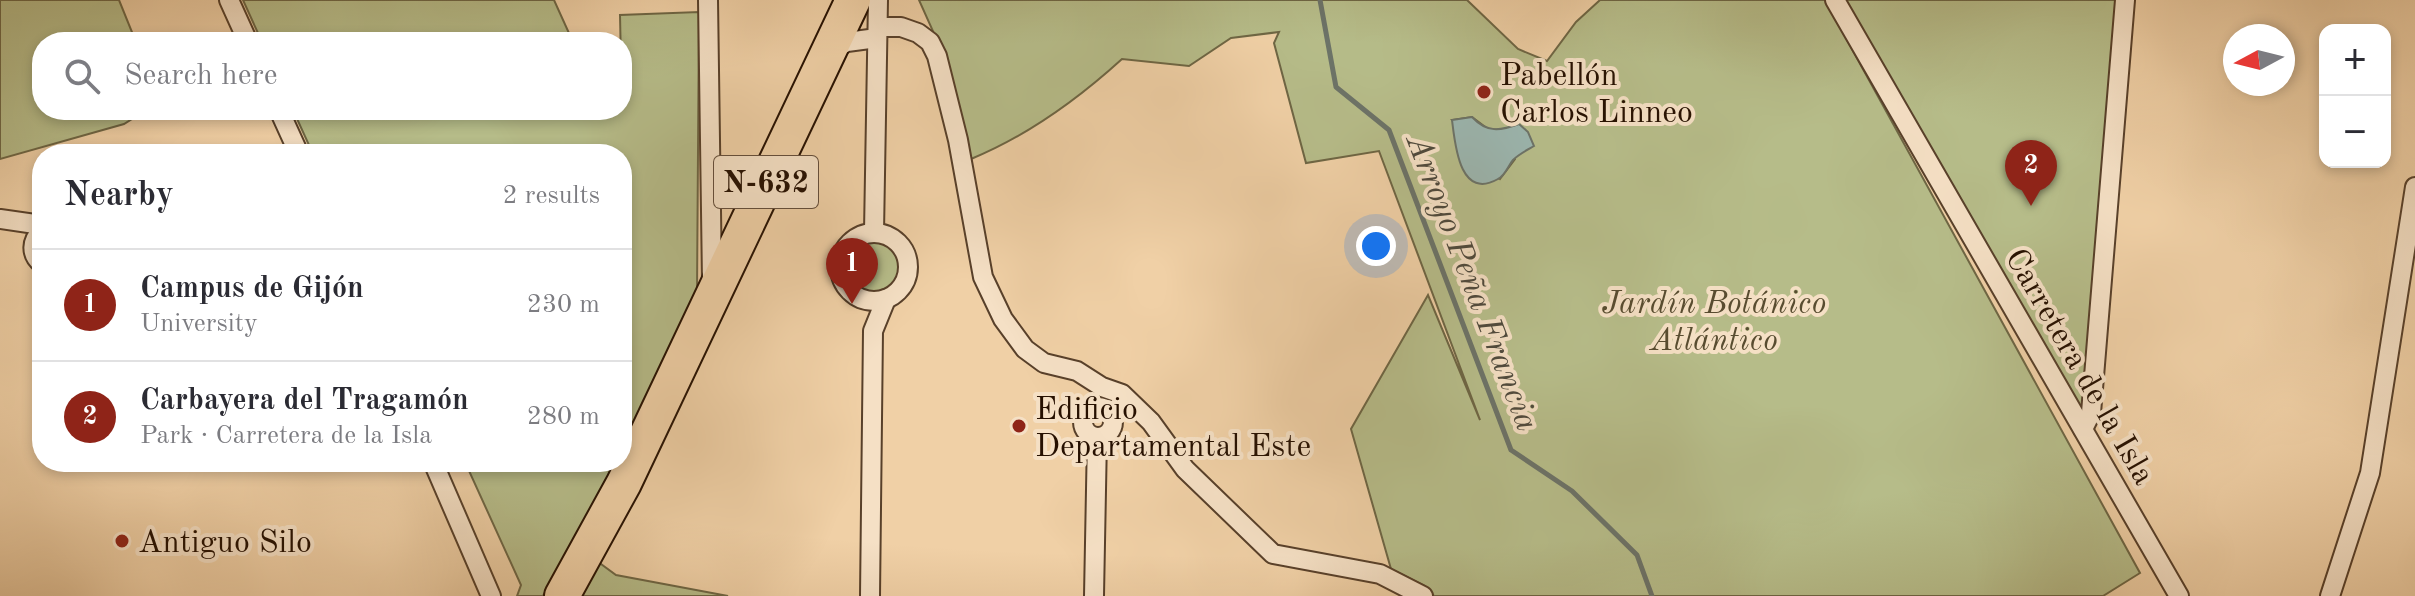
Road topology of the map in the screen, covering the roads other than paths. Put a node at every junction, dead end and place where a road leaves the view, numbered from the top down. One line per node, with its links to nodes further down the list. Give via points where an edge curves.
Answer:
1 (229, 0): 7 (street)
2 (708, 0): 16 (street)
3 (853, 0): 9 (highway, N-632)
4 (878, 0): 8 (street)
5 (1835, 0): 21 (street, Carretera de la Isla)
6 (2125, 0): 21 (street, via 2091,413)
7 (243, 32)
8 (878, 32): 9 (street); 14 (street); 20 (street, via 901,27 918,33 937,56 983,277 1003,319 1025,349 1044,363 1077,371)
9 (828, 51): 16 (highway, N-632)
10 (284, 120): 11 (street)
11 (294, 144)
12 (2415, 187): 31 (street, via 2370,473)
13 (0, 222): 15 (street, via 24,237)
14 (874, 232): 17 (street, via 858,235 845,247 839,263 847,289); 18 (street, via 887,235 906,253 906,277)
15 (32, 235)
16 (712, 296): 22 (highway, N-632)
17 (860, 298): 18 (street); 19 (street)
18 (886, 299): 19 (street)
19 (873, 331): 27 (street)
20 (1102, 387): 28 (street, via 1099,407 1083,418 1084,429 1097,437); 29 (street, via 1132,403 1185,469 1273,554 1380,574)
21 (2083, 429): 30 (street, Carretera de la Isla)
22 (632, 466)
23 (437, 472): 25 (street)
24 (629, 472): 26 (highway, N-632)
25 (491, 596)
26 (562, 596)
27 (870, 596)
28 (1094, 596)
29 (1423, 596)
30 (2179, 596)
31 (2330, 596)

